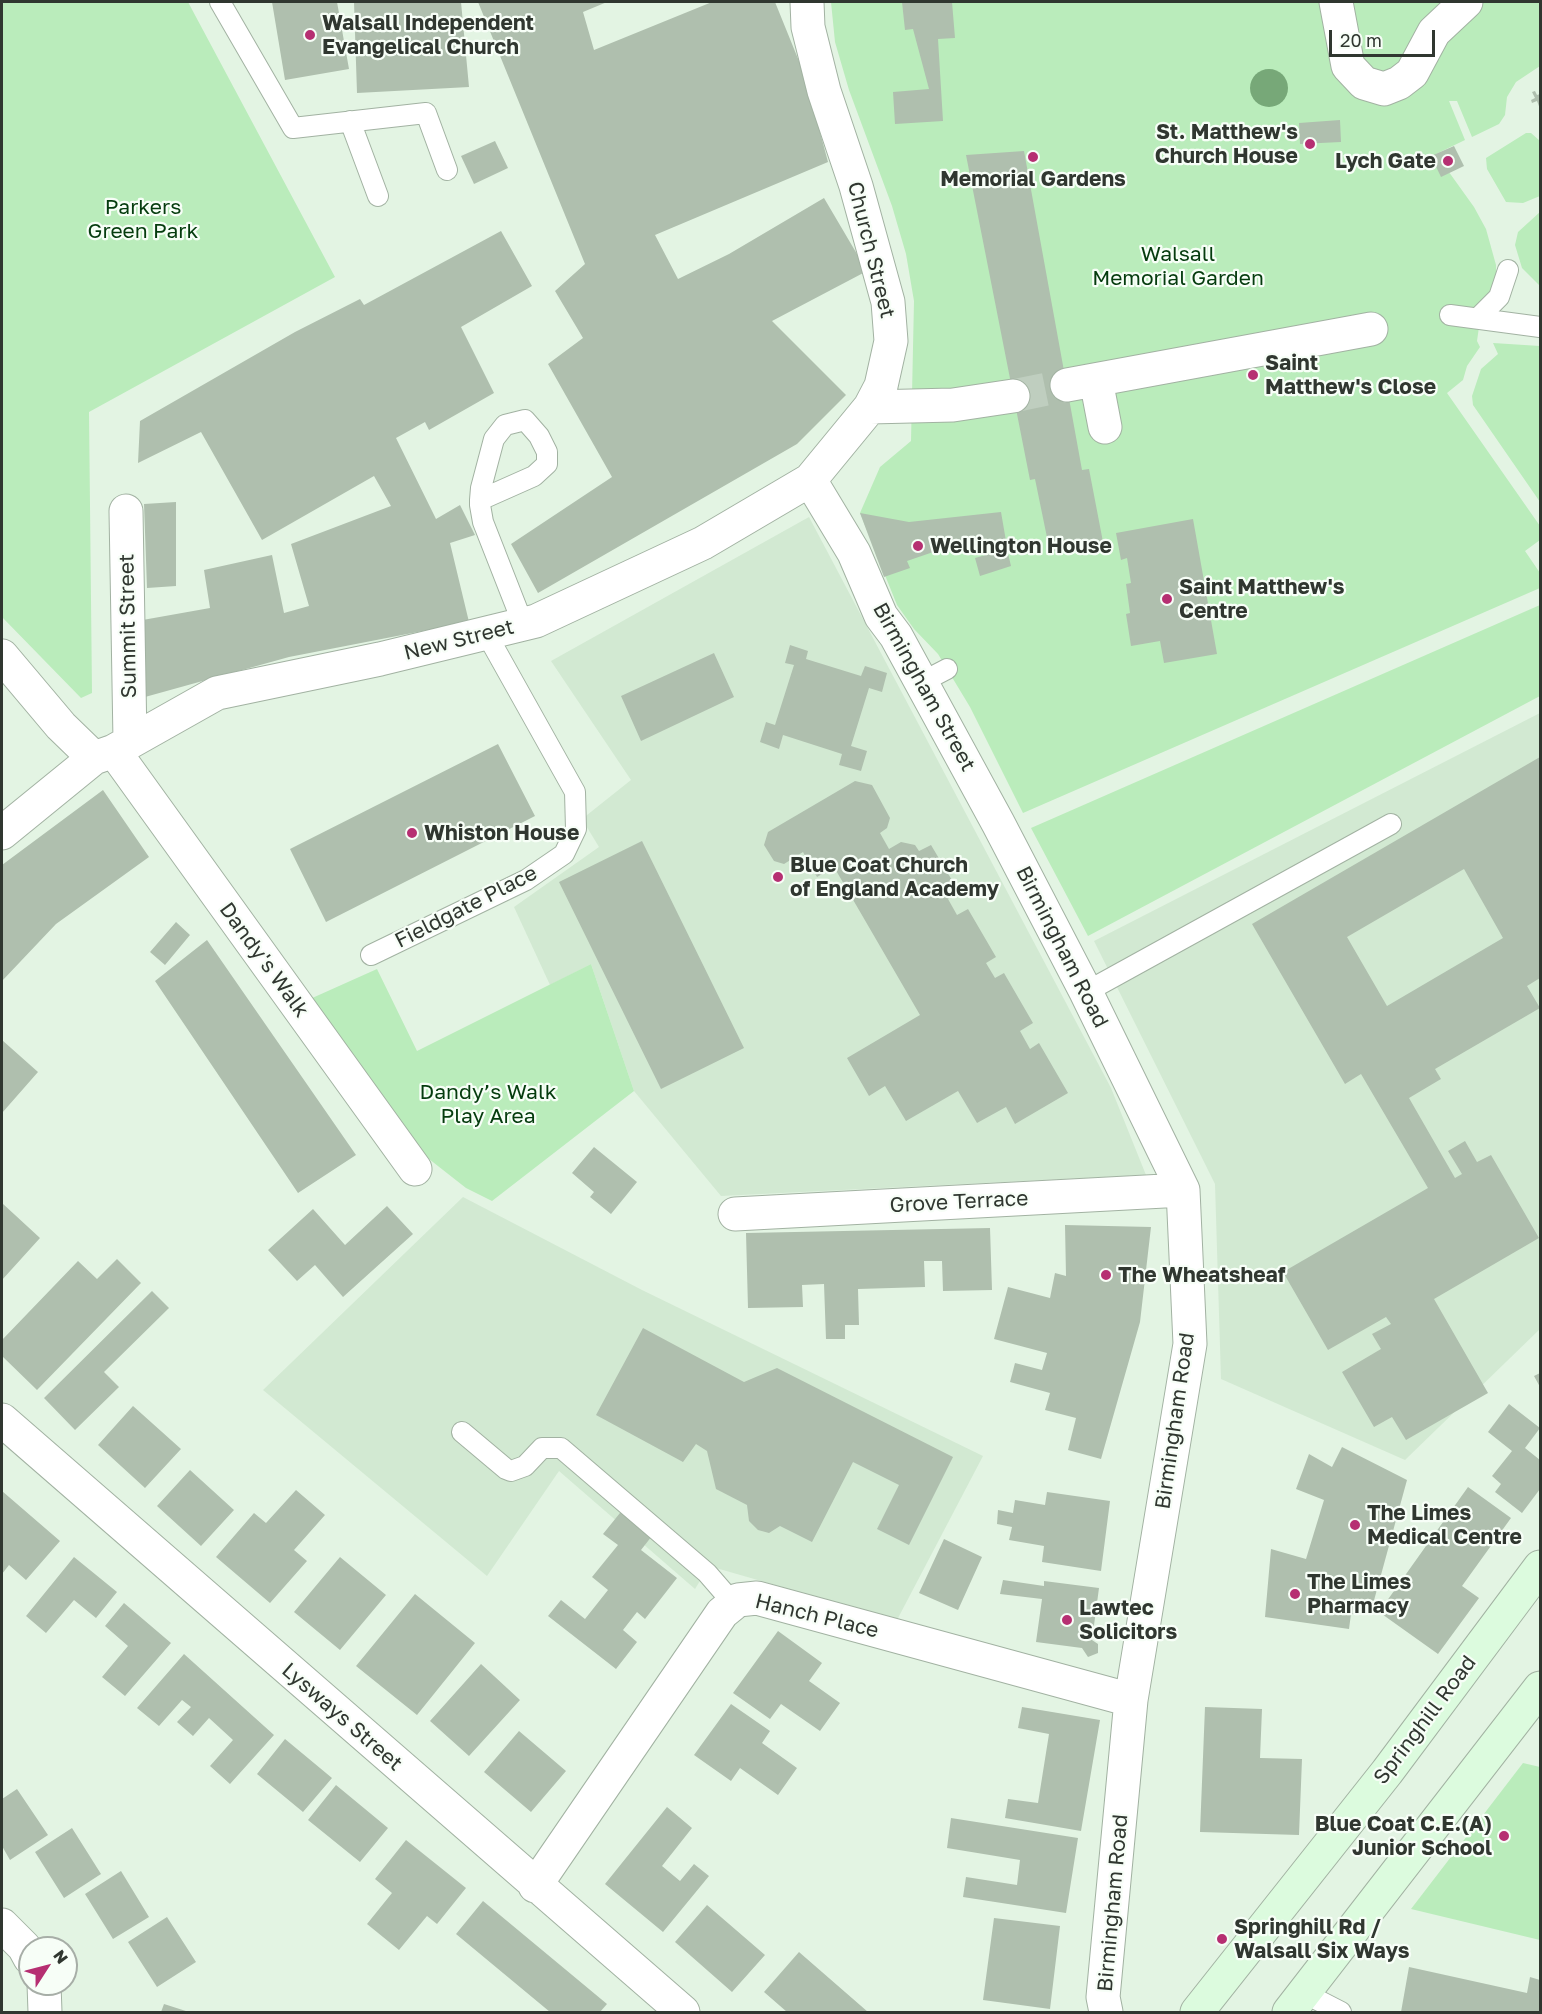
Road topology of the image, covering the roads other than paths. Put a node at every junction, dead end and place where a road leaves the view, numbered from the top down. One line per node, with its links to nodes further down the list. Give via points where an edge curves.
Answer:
1 (220, 2): 5 (lane, via 293,128)
2 (807, 2): 14 (street, Church Street, via 808,27 824,91 856,186 888,302 891,341 881,386)
3 (1336, 2): 4 (street, via 1348,66 1371,87 1384,89 1412,72 1434,32)
4 (1466, 2)
5 (350, 121): 6 (lane, via 426,113); 7 (lane)
6 (447, 171)
7 (378, 196)
8 (1508, 270): 10 (lane, via 1498,297)
9 (1450, 315): 10 (lane)
10 (1479, 317): 11 (lane)
11 (1540, 327)
12 (1371, 329): 15 (street, via 1082,383)
13 (1013, 396): 14 (street, via 941,406)
14 (870, 408): 16 (street, Church Street)
15 (1105, 427)
16 (810, 480): 19 (street, New Street, via 703,543); 25 (street, Birmingham Street, via 854,553 881,616 934,675)
17 (480, 500): 19 (lane, via 483,522)
18 (126, 511): 22 (street, Summit Street)
19 (523, 624): 20 (street, New Street)
20 (486, 633): 22 (street, New Street, via 217,693); 26 (lane, Fieldgate Place, via 575,792 576,830 564,854 526,880)
21 (2, 656): 22 (street, Dandy's Walk, via 61,726)
22 (113, 750): 24 (street, New Street); 28 (street, Dandy's Walk)
23 (1391, 824): 27 (lane)
24 (2, 833)
25 (1002, 833): 27 (street, Birmingham Road)
26 (371, 955)
27 (1086, 992): 29 (street, Birmingham Road)
28 (416, 1169)
29 (1183, 1190): 30 (street, Grove Terrace); 36 (street, Birmingham Road, via 1190,1344)
30 (735, 1214)
31 (2, 1420): 37 (street, Lysways Street)
32 (462, 1432): 34 (lane, via 511,1471 525,1466 542,1448 561,1448 707,1573)
33 (1540, 1567): 45 (street, Springhill Road, via 1387,1772)
34 (733, 1603): 36 (street, Hanch Place, via 757,1598); 37 (street, Hanch Place, via 722,1613)
35 (1540, 1688): 41 (street)
36 (1131, 1700): 44 (street, Birmingham Road, via 1103,1997)
37 (535, 1886): 42 (street, Lysways Street)
38 (2, 1925): 39 (street)
39 (18, 1941)
40 (44, 1996): 43 (street)
41 (1296, 2003): 46 (lane)
42 (669, 2008)
43 (45, 2013)
44 (1106, 2013)
45 (1197, 2013)
46 (1341, 2013)

